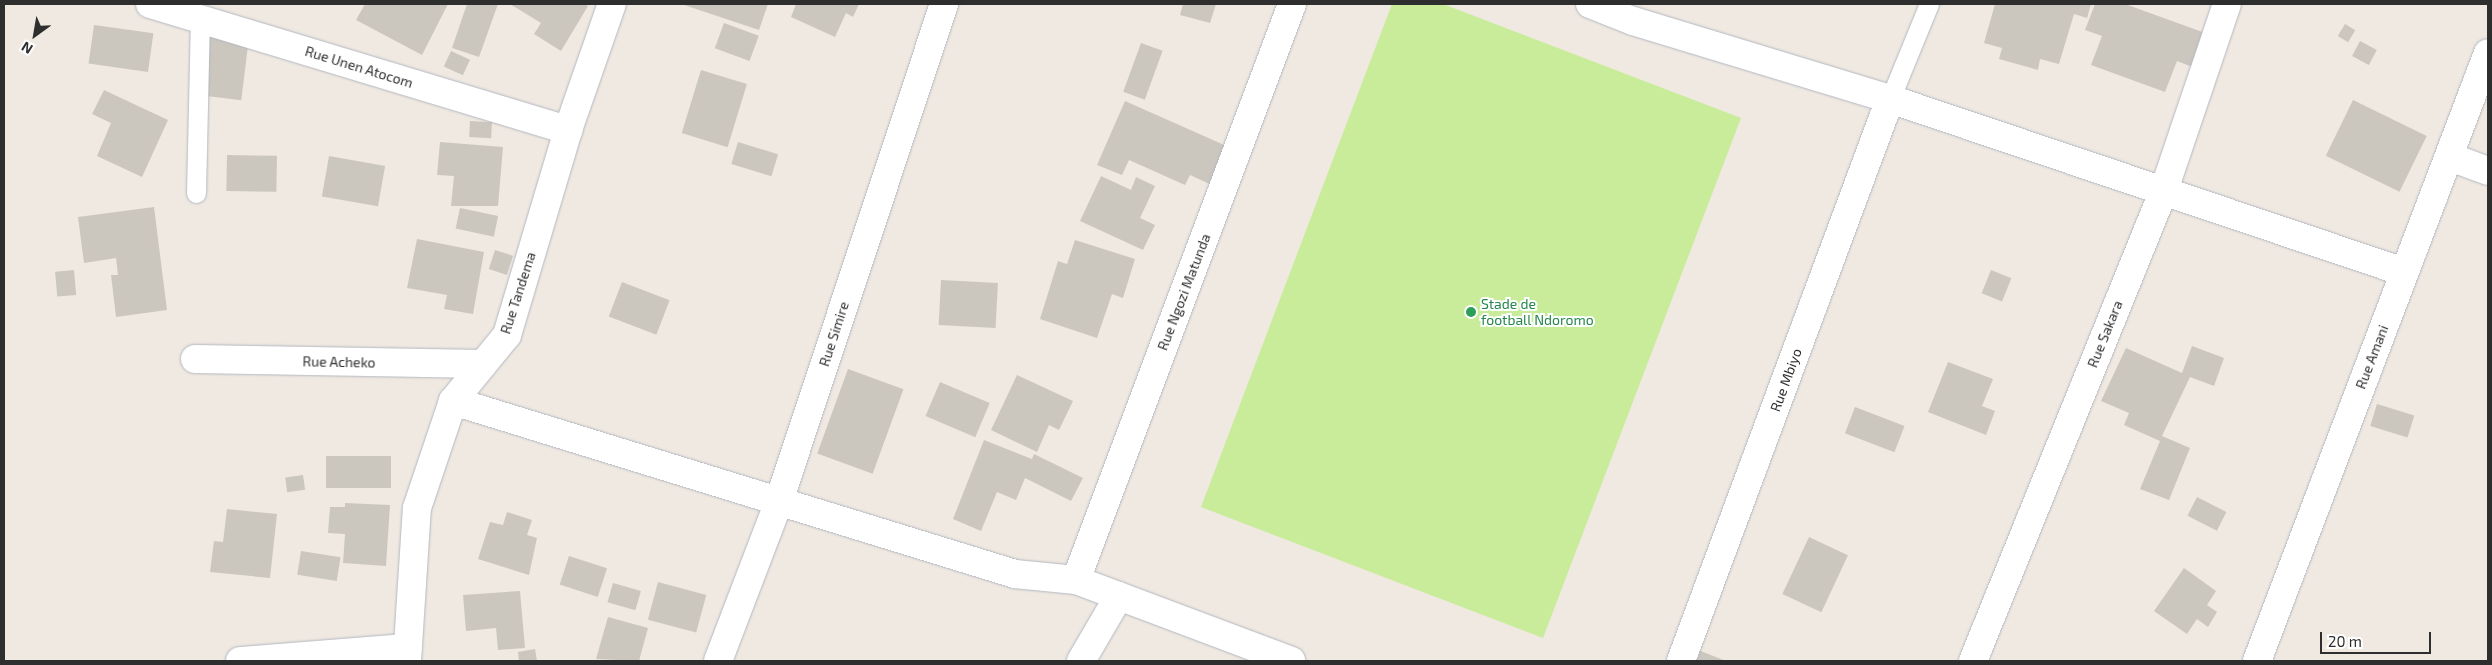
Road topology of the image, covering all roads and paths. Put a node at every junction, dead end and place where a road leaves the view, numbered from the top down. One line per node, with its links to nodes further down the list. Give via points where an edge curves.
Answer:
1 (150, 4): 9 (street, Rue Unen Atocom)
2 (612, 4): 12 (street, Rue Tandema)
3 (944, 4): 21 (street, Rue Simire)
4 (1292, 4): 22 (street, Rue Ngozi Matunda)
5 (1590, 4): 8 (street)
6 (1929, 4): 11 (lane)
7 (2227, 4): 15 (street, Rue Sakara)
8 (1638, 12): 11 (street)
9 (200, 19): 12 (street, Rue Unen Atocom); 16 (lane)
10 (2488, 53): 13 (street, Rue Amani)
11 (1890, 99): 15 (street); 29 (street, Rue Mbiyo)
12 (568, 130): 19 (street, Rue Tandema, via 507,335)
13 (2450, 157): 14 (street); 17 (street, Rue Amani)
14 (2488, 171)
15 (2164, 190): 17 (street); 30 (street, Rue Sakara)
16 (196, 193)
17 (2404, 272): 31 (street, Rue Amani)
18 (196, 360): 19 (street, Rue Acheko)
19 (483, 364): 20 (street, Rue Tandema)
20 (454, 401): 21 (street); 24 (street, Rue Tandema, via 417,508)
21 (779, 501): 22 (street, via 1015,574); 26 (street, Rue Simire)
22 (1076, 580): 23 (street)
23 (1119, 596): 27 (street); 28 (street)
24 (407, 654): 25 (street)
25 (240, 661)
26 (718, 661)
27 (1081, 661)
28 (1290, 661)
29 (1681, 661)
30 (1973, 661)
31 (2256, 661)

